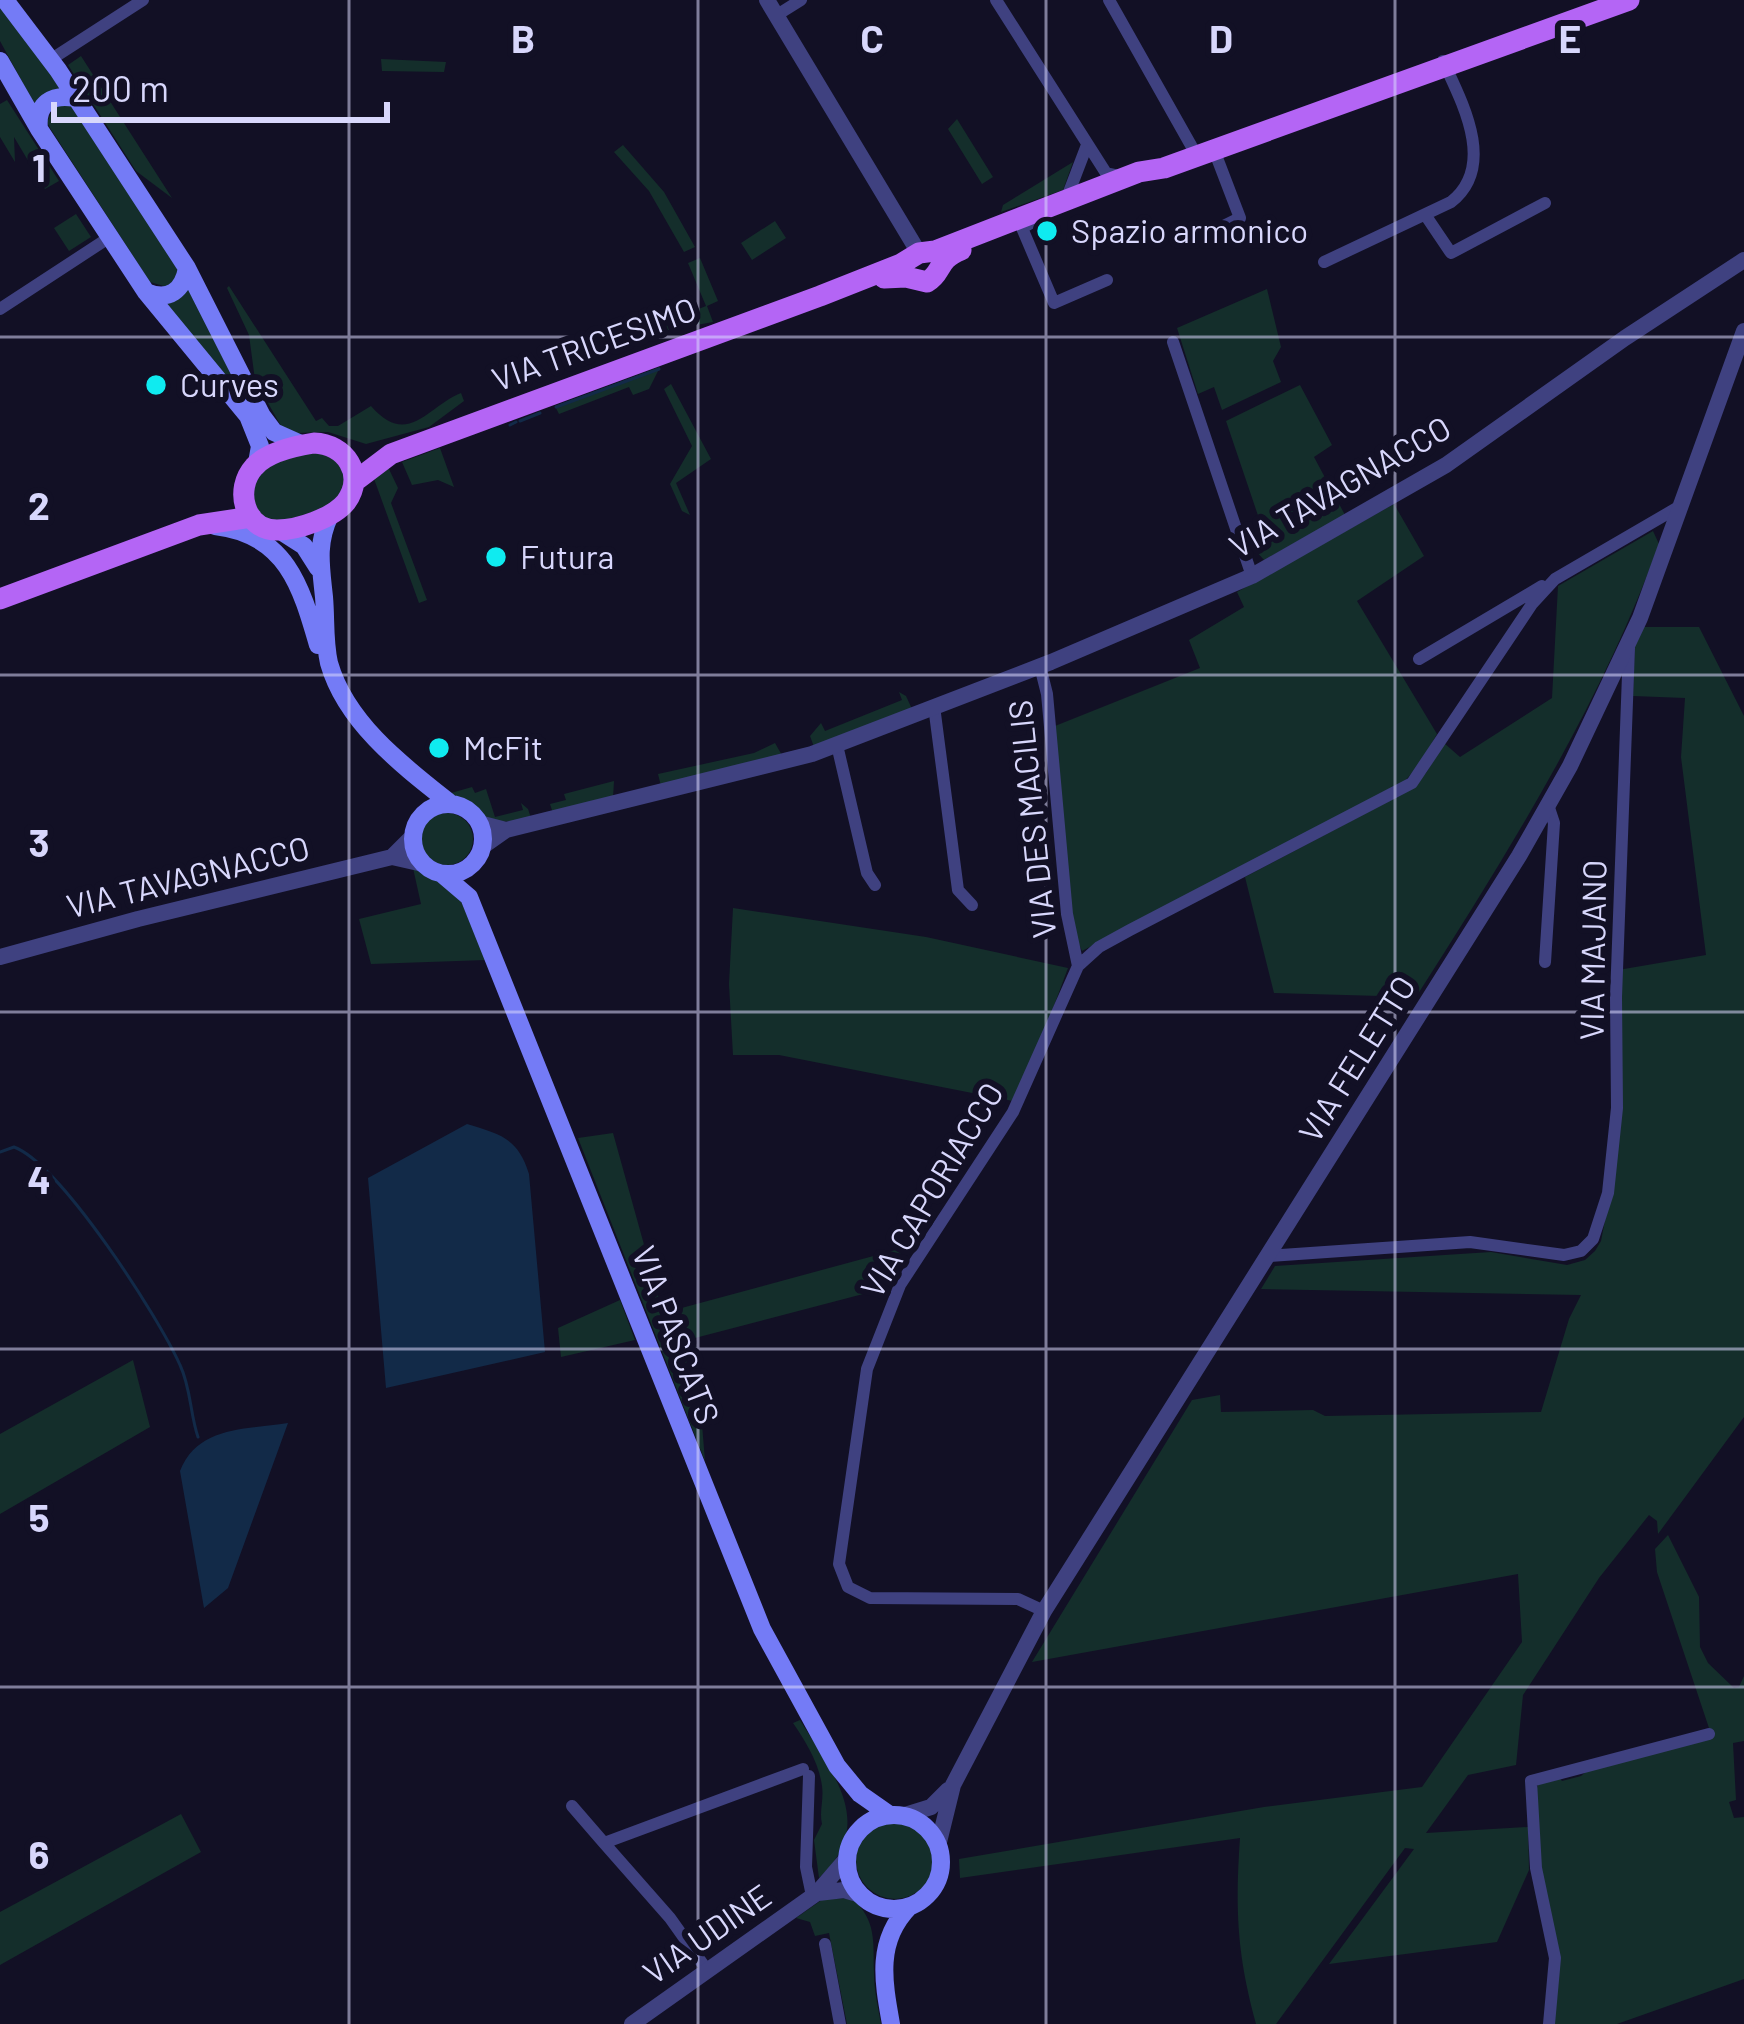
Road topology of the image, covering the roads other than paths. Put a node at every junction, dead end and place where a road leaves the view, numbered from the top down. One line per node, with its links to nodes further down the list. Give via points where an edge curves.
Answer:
1 (4, 0): 8 (main road)
2 (143, 0): 8 (street)
3 (801, 0): 7 (street)
4 (996, 0): 13 (street)
5 (1109, 0): 14 (street)
6 (1620, 3): 10 (main road, VIA TRICESIMO)
7 (772, 8): 23 (street)
8 (50, 60): 11 (main road)
9 (0, 61): 12 (main road)
10 (1444, 64): 14 (main road, VIA TRICESIMO); 18 (street, via 1472,128 1473,154 1463,190)
11 (75, 98): 12 (main road, via 46,101); 25 (main road)
12 (39, 129): 20 (main road)
13 (1090, 151): 15 (street, via 1112,177); 16 (street); 16 (street)
14 (1206, 153): 15 (main road, VIA TRICESIMO); 21 (street, via 1240,218)
15 (1157, 168): 16 (main road, VIA TRICESIMO); 19 (main road, VIA TRICESIMO, via 1142,183)
16 (1075, 197): 19 (street, VIA TRICESIMO, via 1078,204); 23 (main road, VIA TRICESIMO)
17 (1545, 203): 18 (street, via 1451,253)
18 (1426, 215): 24 (street)
19 (1022, 228): 23 (main road, VIA TRICESIMO); 26 (street, via 1054,303)
20 (110, 237): 27 (main road); 28 (street)
21 (1191, 242)
22 (1744, 260): 42 (street, VIA TAVAGNACCO, via 1446,465)
23 (921, 262): 33 (main road, VIA TRICESIMO)
24 (1324, 262)
25 (187, 268): 27 (main road, via 172,294); 31 (main road, via 262,416 274,432)
26 (1107, 280)
27 (146, 292): 34 (main road, via 248,416)
28 (0, 309)
29 (1744, 331): 36 (street, VIA FELETTO)
30 (1173, 342): 42 (street)
31 (303, 445): 32 (main road, via 331,444); 34 (main road)
32 (345, 454): 33 (main road, VIA TRICESIMO); 35 (main road)
33 (391, 454): 35 (main road, VIA TRICESIMO)
34 (257, 463): 37 (main road, via 243,486)
35 (354, 482): 38 (main road)
36 (1684, 505): 43 (street); 45 (street, VIA FELETTO)
37 (247, 507): 39 (main road); 40 (main road, via 265,528)
38 (330, 515): 40 (main road); 41 (main road)
39 (199, 526): 44 (main road); 48 (main road, via 236,529 285,561)
40 (279, 530): 41 (main road, via 304,547)
41 (319, 571): 48 (main road)
42 (1252, 576): 47 (street, VIA TAVAGNACCO)
43 (1555, 579): 46 (street); 66 (street, via 1412,783 1130,929)
44 (0, 599)
45 (1629, 641): 53 (street, VIA FELETTO); 67 (street, VIA MAJANO, via 1617,1108 1593,1239 1564,1255 1470,1243)
46 (1419, 659)
47 (1040, 666): 49 (street, VIA TAVAGNACCO); 66 (street, VIA DES MACILIS)
48 (336, 681): 51 (main road)
49 (934, 706): 50 (street, VIA TAVAGNACCO); 63 (street, via 958,890)
50 (837, 745): 56 (street, VIA TAVAGNACCO); 61 (street)
51 (405, 768): 52 (main road); 55 (main road, via 414,785)
52 (450, 803): 54 (main road); 55 (main road, via 426,811)
53 (1548, 805): 65 (street); 67 (street, VIA FELETTO)
54 (479, 823): 56 (street, VIA TAVAGNACCO); 57 (main road)
55 (415, 829): 58 (street, VIA TAVAGNACCO); 59 (main road)
56 (506, 830): 57 (street, VIA TAVAGNACCO)
57 (478, 855): 60 (main road); 62 (main road)
58 (392, 857): 59 (street, VIA TAVAGNACCO); 64 (street, VIA TAVAGNACCO)
59 (422, 864): 60 (main road)
60 (442, 874): 62 (main road, VIA PASCATS)
61 (875, 885)
62 (469, 896): 70 (main road, VIA PASCATS, via 762,1629)
63 (972, 905)
64 (0, 957)
65 (1545, 962)
66 (1078, 966): 68 (street, VIA CAPORIACCO, via 1013,1112 900,1285 876,1343 839,1564 848,1587 870,1598 1018,1599)
67 (1268, 1256): 68 (street, VIA FELETTO)
68 (1044, 1611): 71 (street, VIA FELETTO)
69 (1709, 1735): 87 (street, via 1531,1781 1536,1868 1555,1958)
70 (850, 1784): 73 (main road, VIA PASCATS); 74 (main road, VIA PASCATS)
71 (953, 1785): 73 (street, via 931,1807); 76 (street, VIA FELETTO)
72 (572, 1806): 75 (street)
73 (896, 1816): 74 (main road); 76 (main road, via 917,1821)
74 (858, 1832): 77 (main road)
75 (604, 1843): 78 (street, via 806,1772 806,1867); 83 (street)
76 (938, 1846): 80 (main road, via 936,1883)
77 (848, 1857): 78 (street, VIA UDINE); 79 (main road)
78 (814, 1894): 79 (street, VIA UDINE, via 844,1889); 83 (street, VIA UDINE)
79 (868, 1900): 80 (main road); 81 (main road)
80 (909, 1906): 81 (main road)
81 (885, 1942): 86 (main road)
82 (825, 1944): 85 (street)
83 (707, 1970): 84 (street, VIA UDINE)
84 (632, 2024)
85 (841, 2024)
86 (891, 2024)
87 (1549, 2024)

